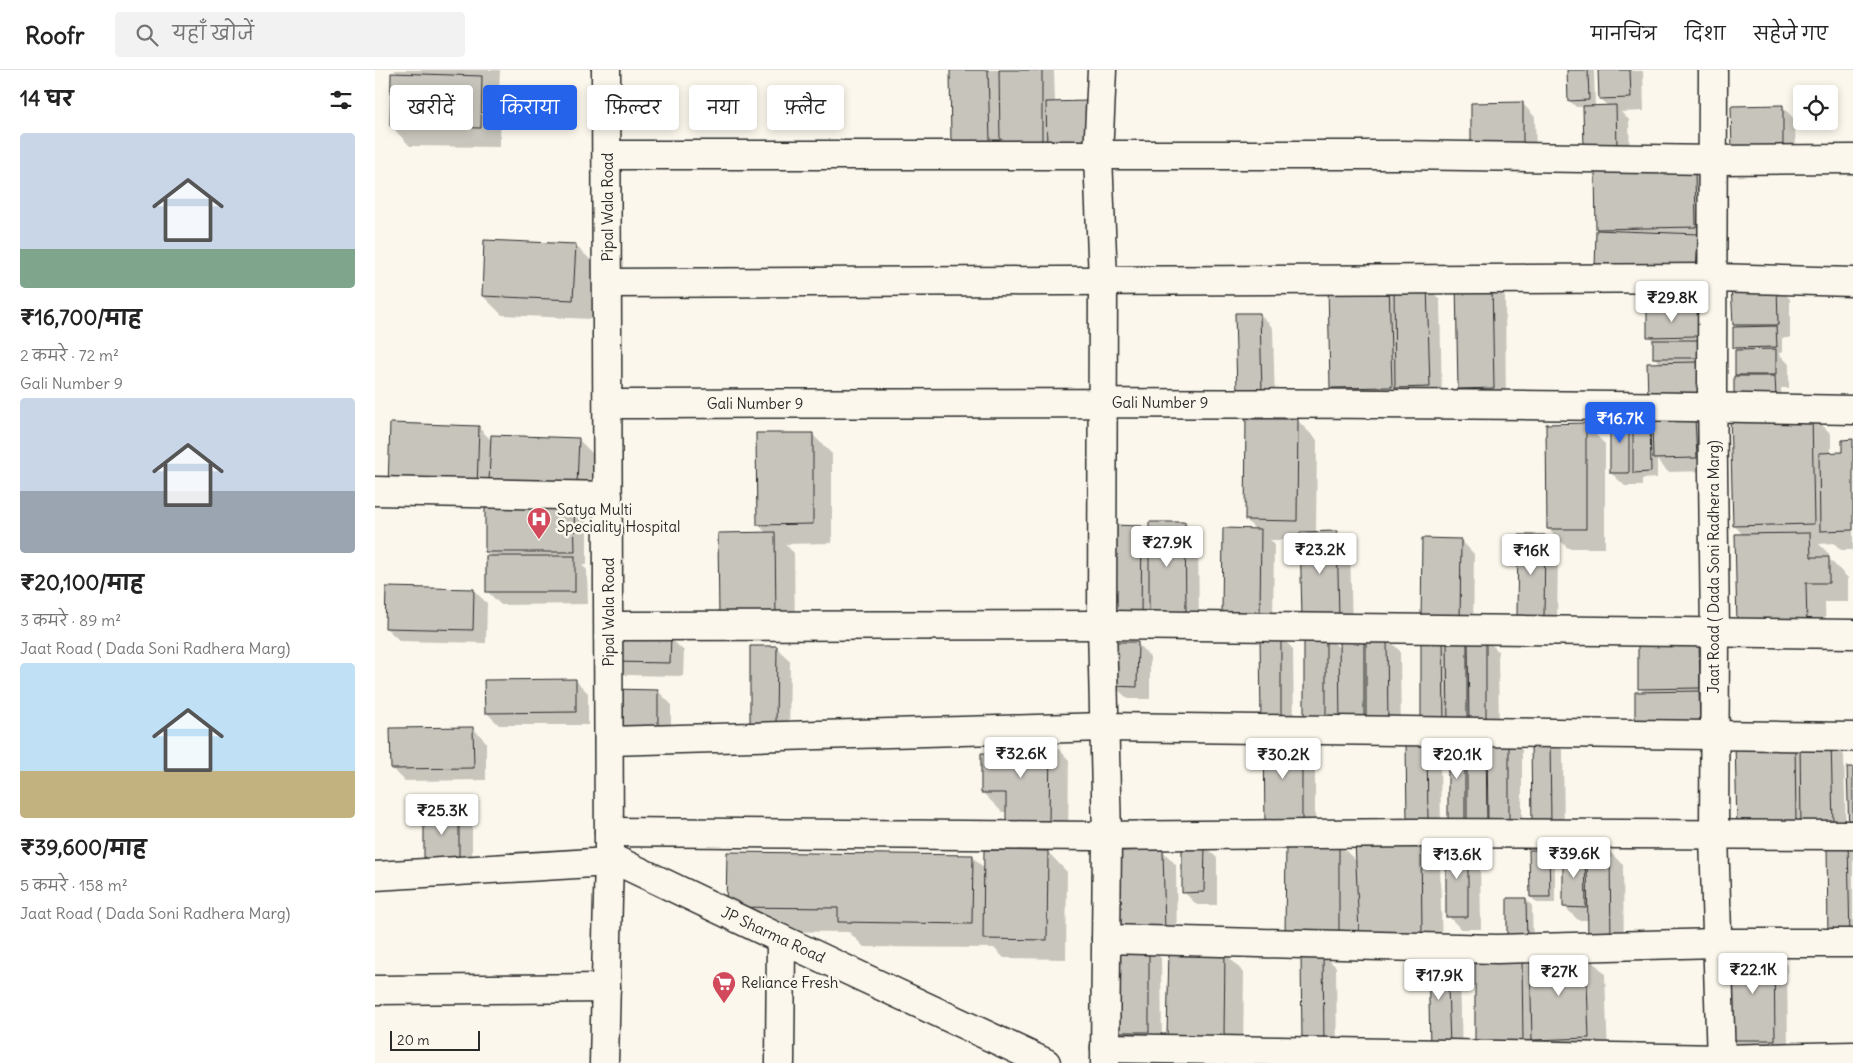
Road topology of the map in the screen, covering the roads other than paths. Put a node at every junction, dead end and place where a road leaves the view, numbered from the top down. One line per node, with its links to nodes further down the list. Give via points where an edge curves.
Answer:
1 (607, 70): 4 (street, Pipal Wala Road)
2 (1102, 70): 5 (street)
3 (1713, 70): 7 (street, Jaat Road ( Dada Soni Radhera Marg))
4 (607, 155): 5 (street); 11 (street, Pipal Wala Road)
5 (1098, 156): 7 (street, via 1400,155); 9 (street)
6 (1853, 159): 7 (street)
7 (1713, 160): 8 (street, Jaat Road ( Dada Soni Radhera Marg))
8 (1713, 278): 9 (street); 10 (street); 14 (street, Jaat Road ( Dada Soni Radhera Marg))
9 (1103, 280): 11 (street); 12 (street)
10 (1853, 282)
11 (608, 283): 13 (street, Pipal Wala Road)
12 (1103, 403): 13 (street, Gali Number 9); 14 (street, Gali Number 9); 18 (street)
13 (608, 404): 17 (street, Pipal Wala Road)
14 (1713, 407): 15 (street, Gali Number 9); 20 (street, Jaat Road ( Dada Soni Radhera Marg))
15 (1853, 410)
16 (375, 491): 17 (street)
17 (609, 496): 19 (street, Pipal Wala Road)
18 (1103, 625): 19 (street); 20 (street); 22 (street)
19 (609, 626): 25 (street, Pipal Wala Road)
20 (1715, 633): 21 (street); 23 (street, Jaat Road ( Dada Soni Radhera Marg))
21 (1853, 634)
22 (1105, 727): 23 (street); 25 (street); 28 (street)
23 (1714, 736): 24 (street); 26 (street, Jaat Road ( Dada Soni Radhera Marg))
24 (1853, 737)
25 (609, 741): 29 (street, Pipal Wala Road)
26 (1714, 835): 27 (street); 28 (street); 33 (street, Jaat Road ( Dada Soni Radhera Marg))
27 (1853, 835)
28 (1107, 836): 29 (street); 32 (street)
29 (609, 850): 30 (street); 31 (street, JP Sharma Road); 35 (street, Pipal Wala Road)
30 (375, 876)
31 (781, 939): 42 (street); 43 (street, JP Sharma Road)
32 (1106, 940): 33 (street, via 1497,949); 37 (street)
33 (1717, 943): 34 (street); 40 (street, Jaat Road ( Dada Soni Radhera Marg))
34 (1853, 944)
35 (607, 988): 36 (street); 41 (street, Pipal Wala Road)
36 (375, 990)
37 (1105, 1056): 39 (street)
38 (1853, 1056): 40 (street)
39 (1618, 1060): 40 (street)
40 (1721, 1061)
41 (604, 1063)
42 (780, 1063)
43 (1046, 1063)

